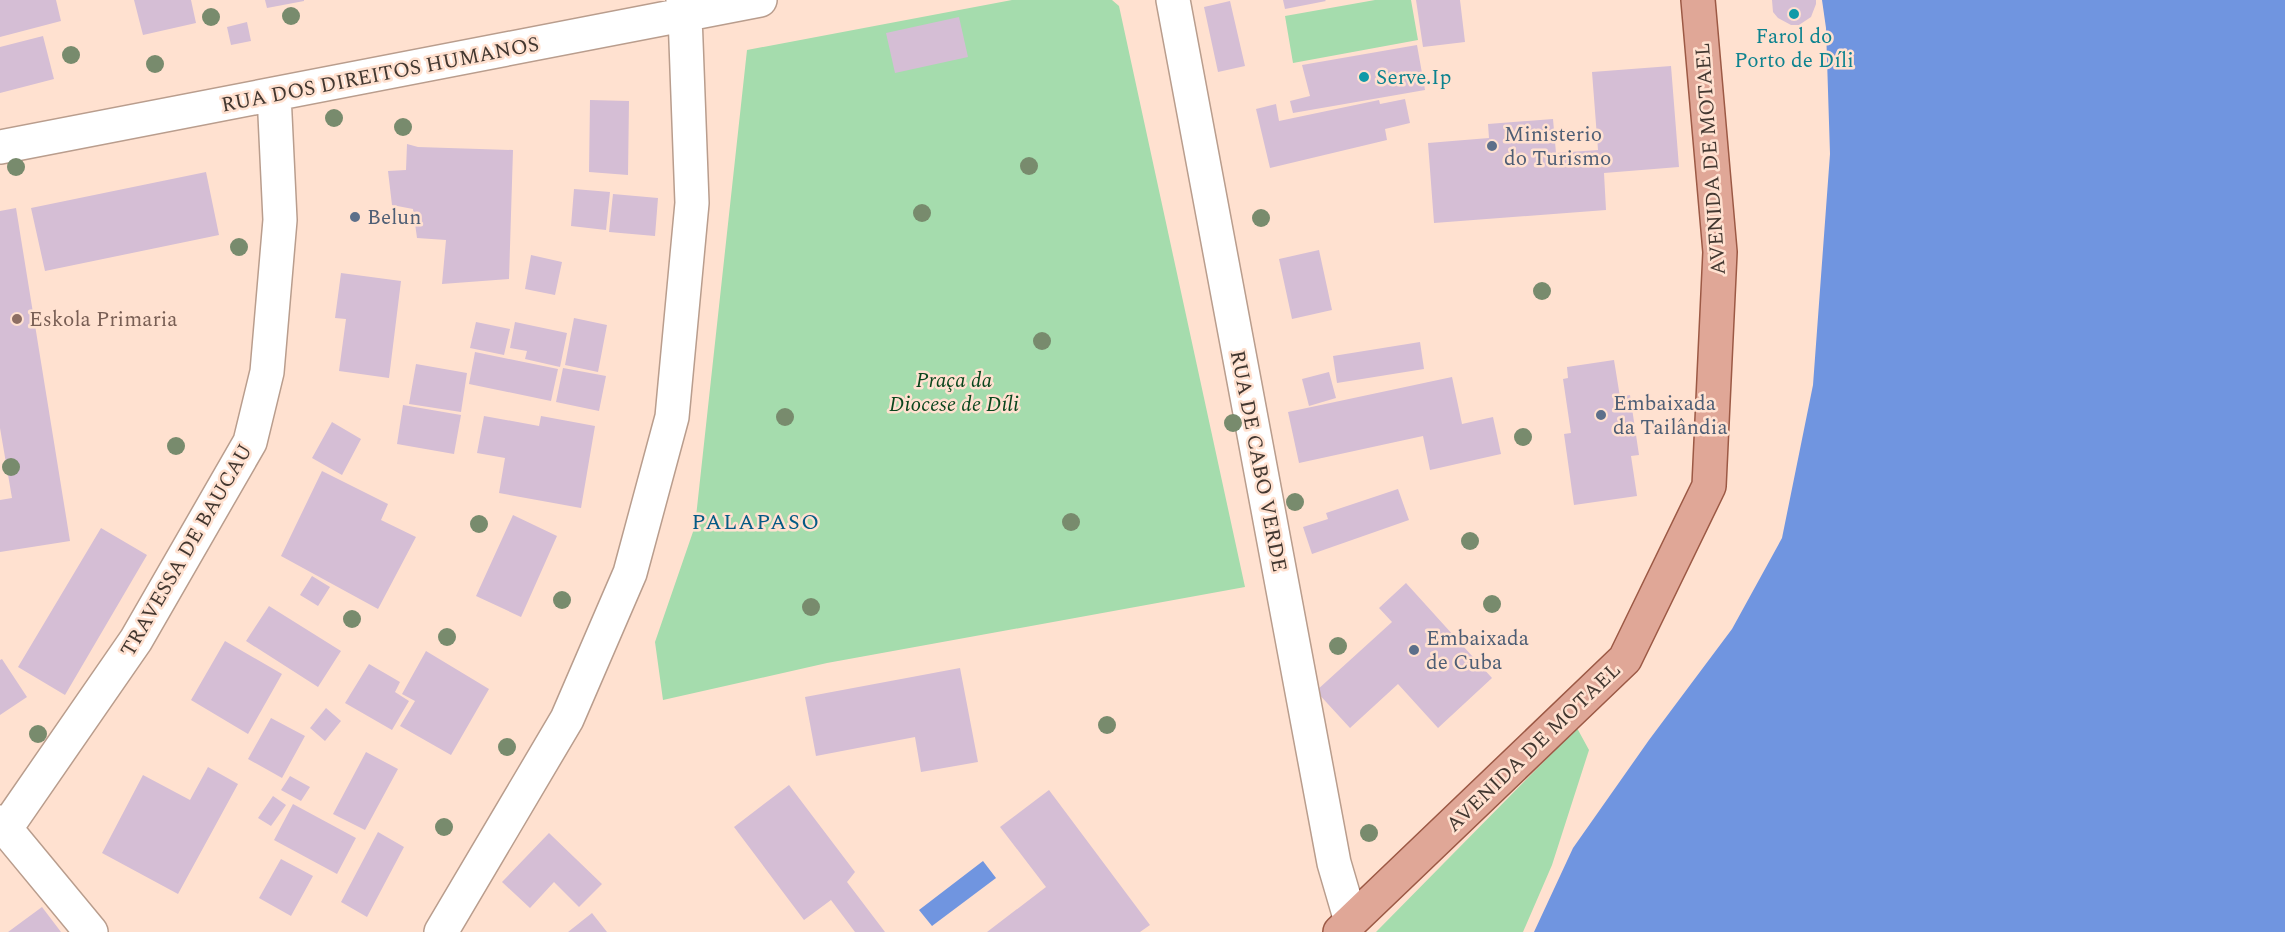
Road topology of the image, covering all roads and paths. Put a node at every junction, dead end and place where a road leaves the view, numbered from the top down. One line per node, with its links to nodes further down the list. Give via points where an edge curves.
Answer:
1 (760, 0): 4 (street, RUA DOS DIREITOS HUMANOS)
2 (1173, 0): 8 (street, RUA DE CABO VERDE)
3 (1698, 0): 8 (main road, AVENIDA DE MOTAEL, via 1720,252 1709,486 1625,659)
4 (684, 7): 5 (street, RUA DOS DIREITOS HUMANOS); 10 (street, via 692,203 672,417 630,573 567,720)
5 (274, 94): 6 (street, RUA DOS DIREITOS HUMANOS); 7 (street, TRAVESSA DE BAUCAU, via 280,220 267,372 250,442 136,640)
6 (0, 147)
7 (3, 825): 9 (street)
8 (1346, 927)
9 (91, 932)
10 (441, 932)

